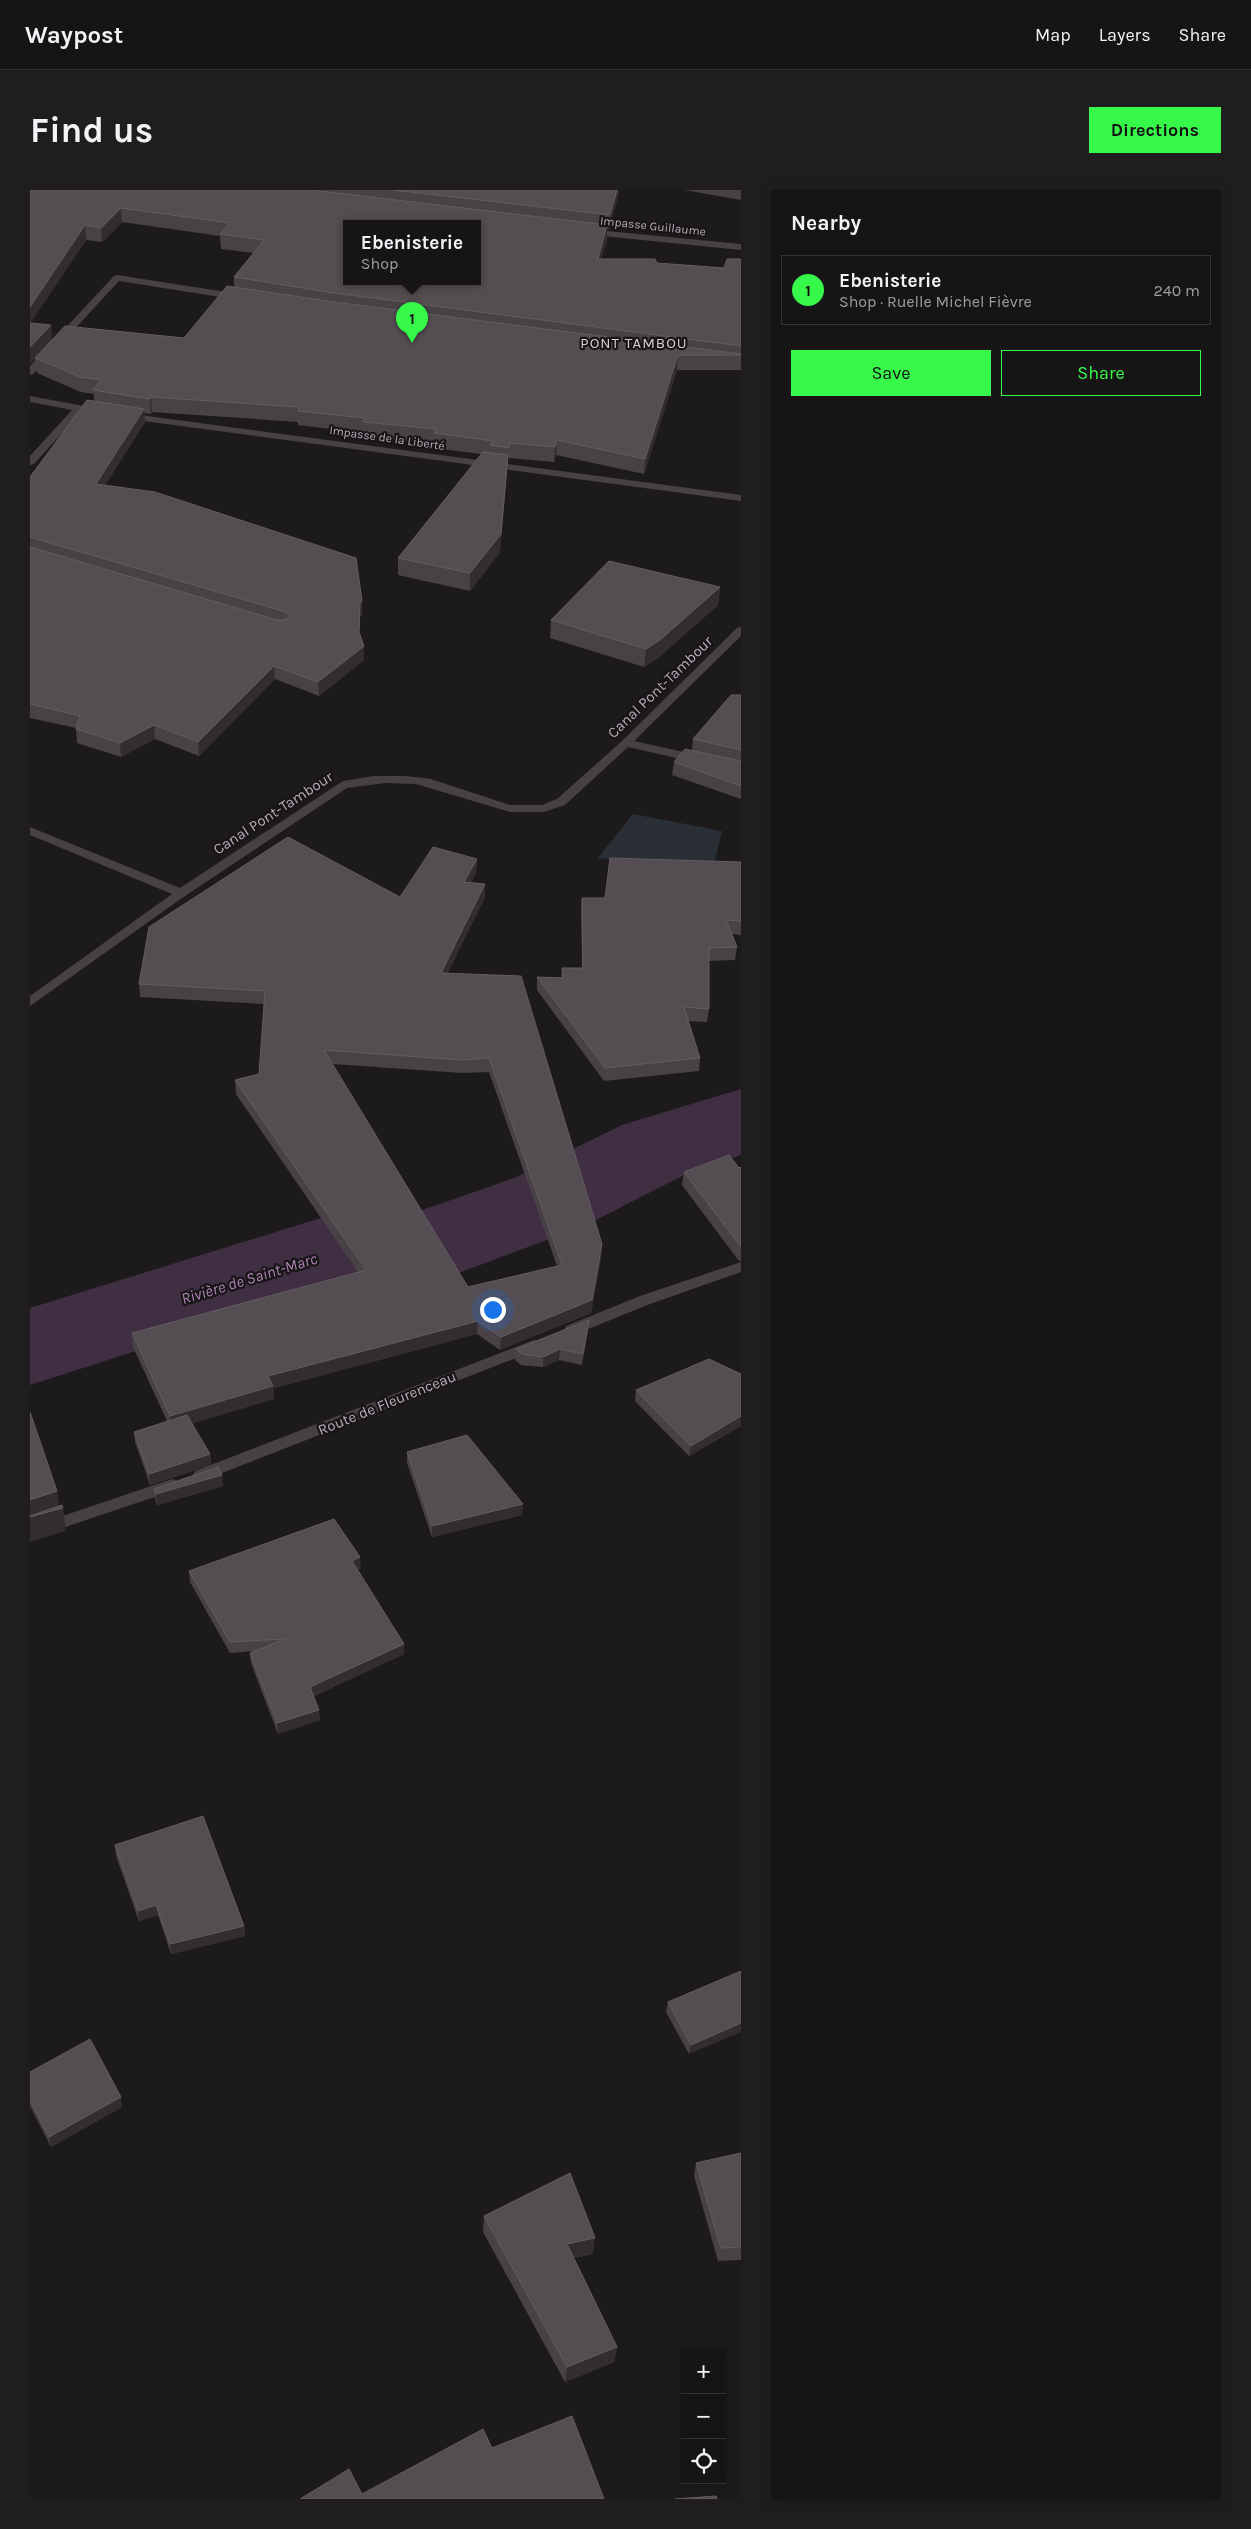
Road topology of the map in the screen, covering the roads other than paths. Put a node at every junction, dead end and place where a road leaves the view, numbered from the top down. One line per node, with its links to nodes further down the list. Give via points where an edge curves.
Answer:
1 (576, 231): 2 (street, Impasse Guillaume)
2 (741, 247)
3 (245, 298): 4 (street, via 117,278)
4 (30, 372)
5 (30, 399): 6 (street, Impasse de la Liberté)
6 (79, 408): 7 (street); 8 (street, Impasse de la Liberté, via 222,430)
7 (30, 462)
8 (741, 498)
9 (741, 630): 10 (street, Canal Pont-Tambour)
10 (626, 743): 11 (street); 13 (street, Canal Pont-Tambour, via 560,802 549,808 514,810 429,783 402,778 369,779 343,785)
11 (712, 762)
12 (30, 831): 13 (street)
13 (181, 893): 14 (street, Canal Pont-Tambour)
14 (30, 1002)
15 (741, 1267): 16 (street, Route de Fleurenceau, via 645,1300 224,1468)
16 (30, 1533)

